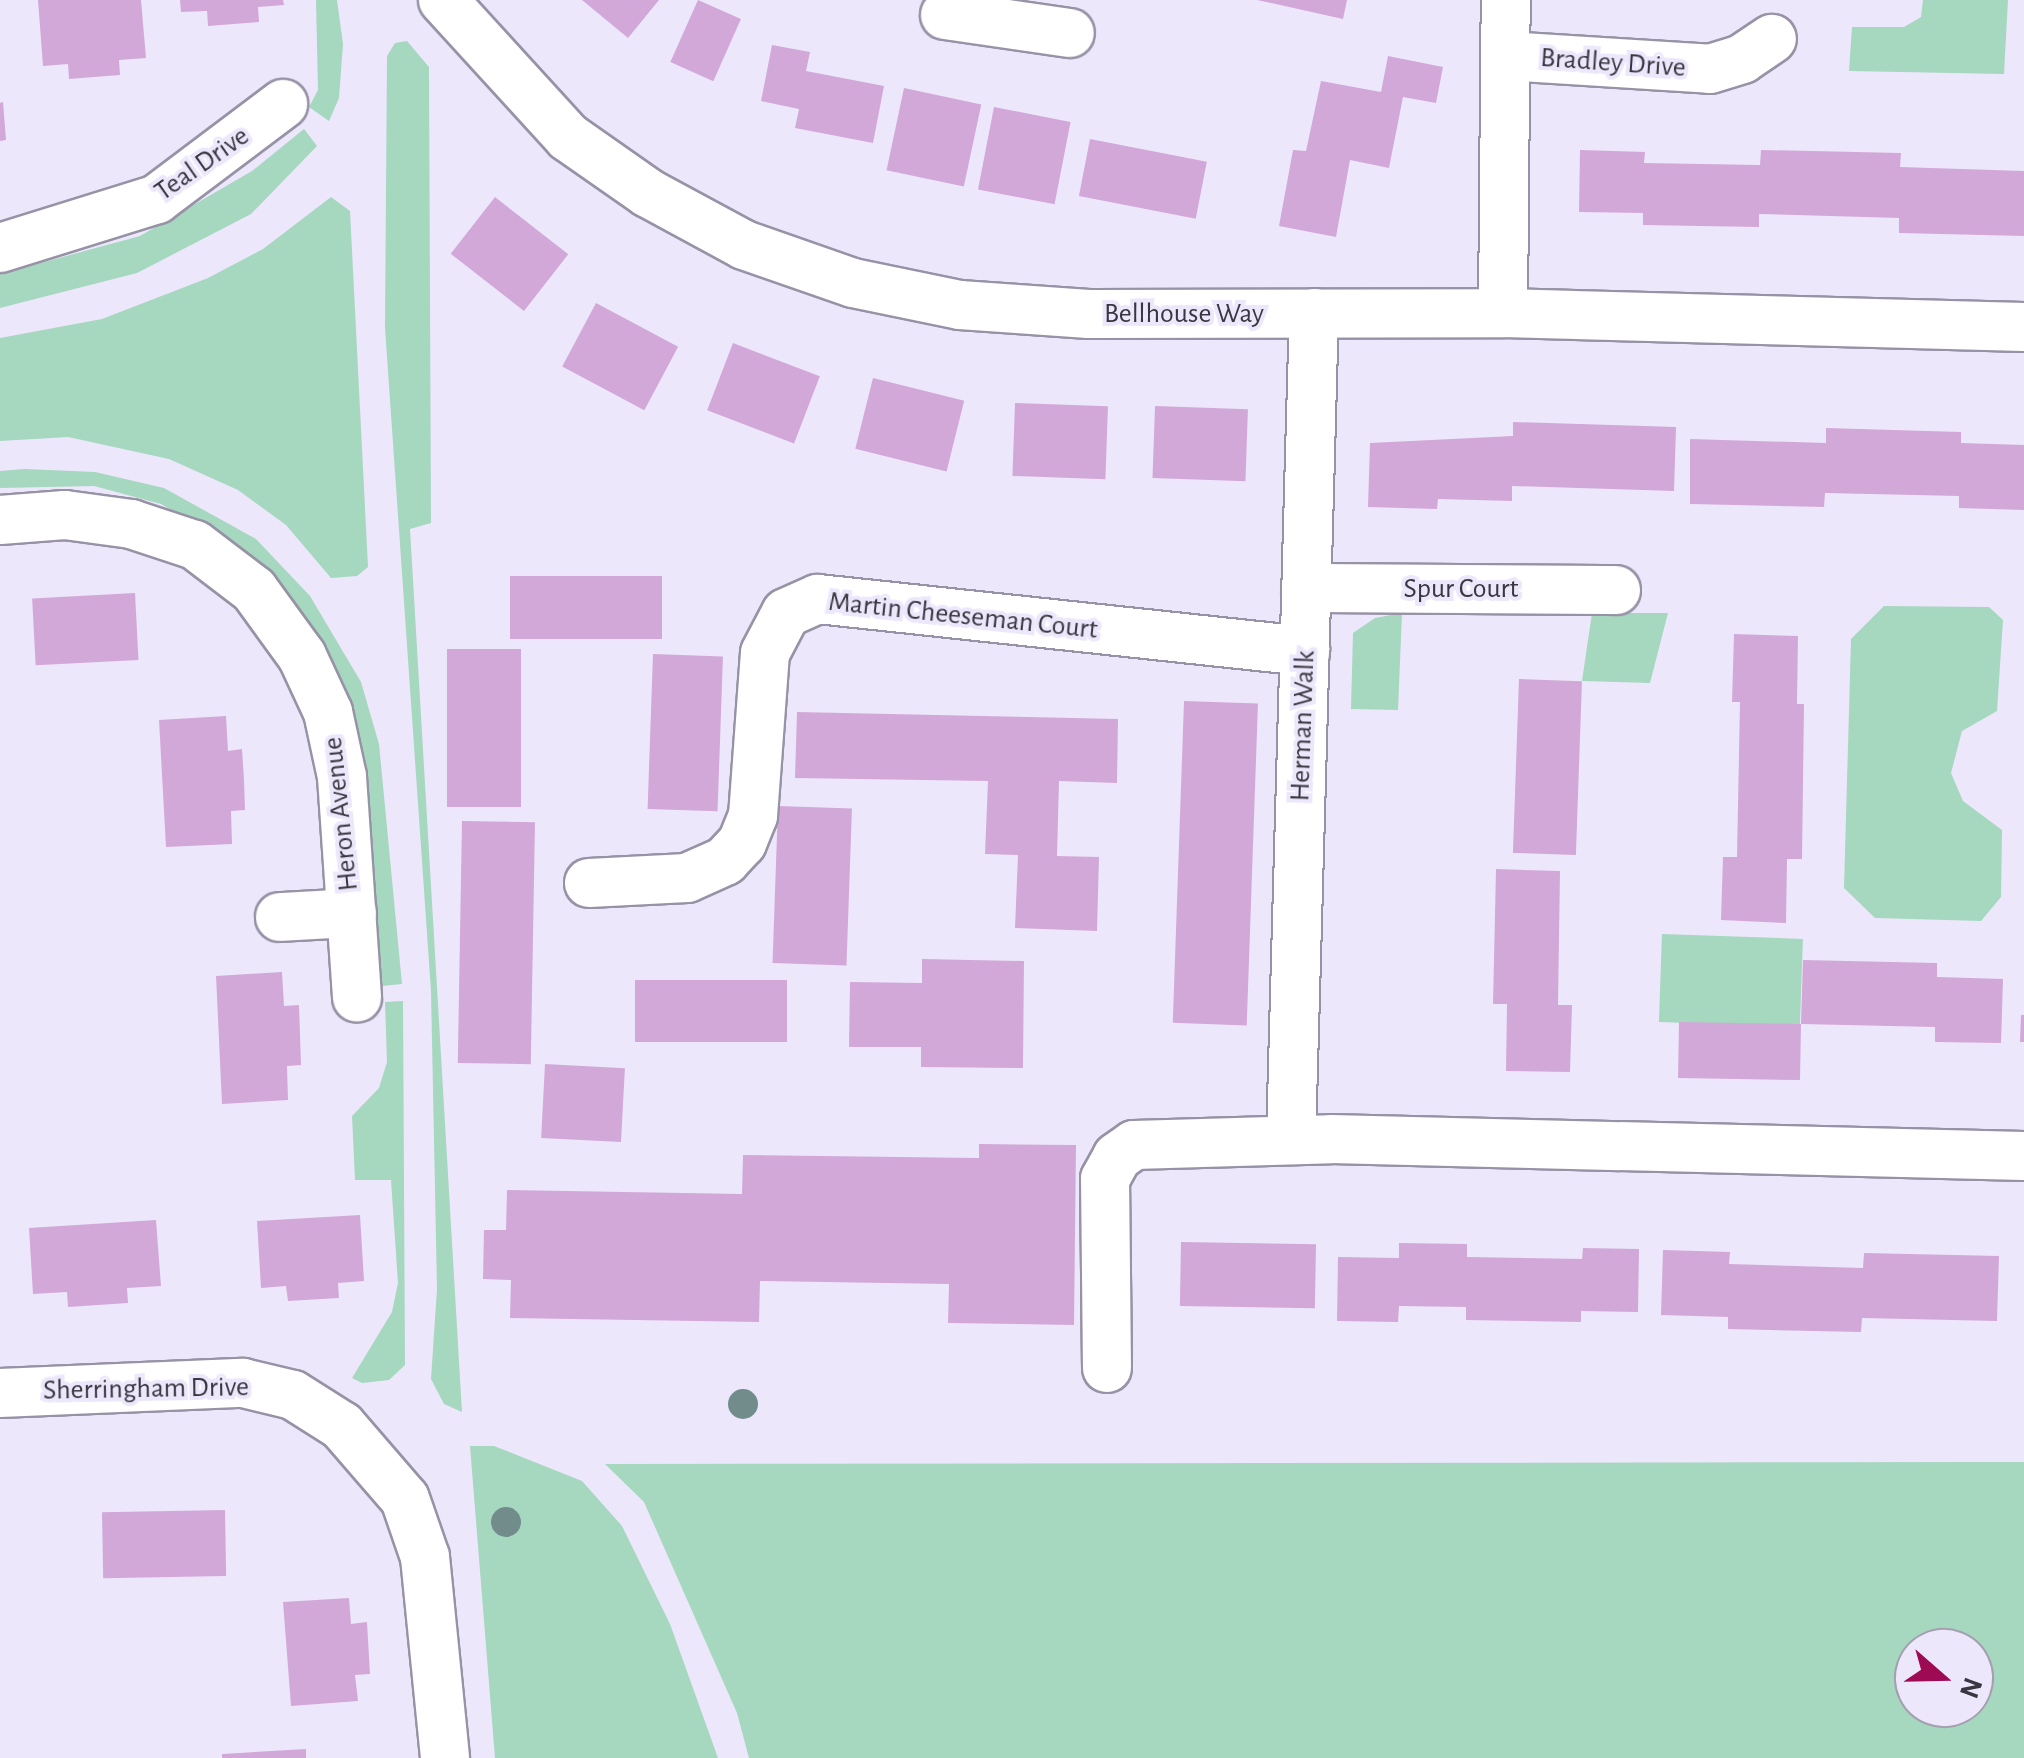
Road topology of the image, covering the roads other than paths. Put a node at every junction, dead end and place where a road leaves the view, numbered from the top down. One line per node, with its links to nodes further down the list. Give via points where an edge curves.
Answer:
1 (444, 0): 10 (street, Bellhouse Way, via 568,137 648,193 762,251 853,283 960,305 1089,314)
2 (1506, 0): 7 (street, Bradley Drive)
3 (1001, 11): 4 (street); 5 (street)
4 (946, 15)
5 (1070, 33)
6 (1772, 39): 7 (street, Bradley Drive, via 1710,70)
7 (1506, 56): 11 (street, Bradley Drive)
8 (283, 104): 9 (street, Teal Drive, via 157,198)
9 (0, 248)
10 (1314, 313): 11 (street, Bellhouse Way); 14 (street, Herman Walk)
11 (1503, 313): 12 (street, Bellhouse Way)
12 (2024, 327)
13 (0, 520): 18 (street, Heron Avenue, via 64,515 131,524 195,545 254,590 302,656 328,712 342,777)
14 (1306, 588): 15 (street, Spur Court); 16 (street, Herman Walk)
15 (1616, 590)
16 (1305, 651): 17 (street, Martin Cheeseman Court, via 818,599 786,612 765,653 753,816 742,843 725,861 688,878); 21 (street, Herman Walk)
17 (590, 883)
18 (352, 913): 19 (street, Heron Avenue); 20 (street, Heron Avenue)
19 (280, 917)
20 (357, 997)
21 (1291, 1139): 22 (street); 23 (street, via 1134,1144 1116,1157 1105,1179)
22 (2024, 1156)
23 (1108, 1368)
24 (0, 1393): 25 (street, Sherringham Drive, via 243,1382 293,1395 342,1426 405,1499 425,1557)
25 (444, 1758)

